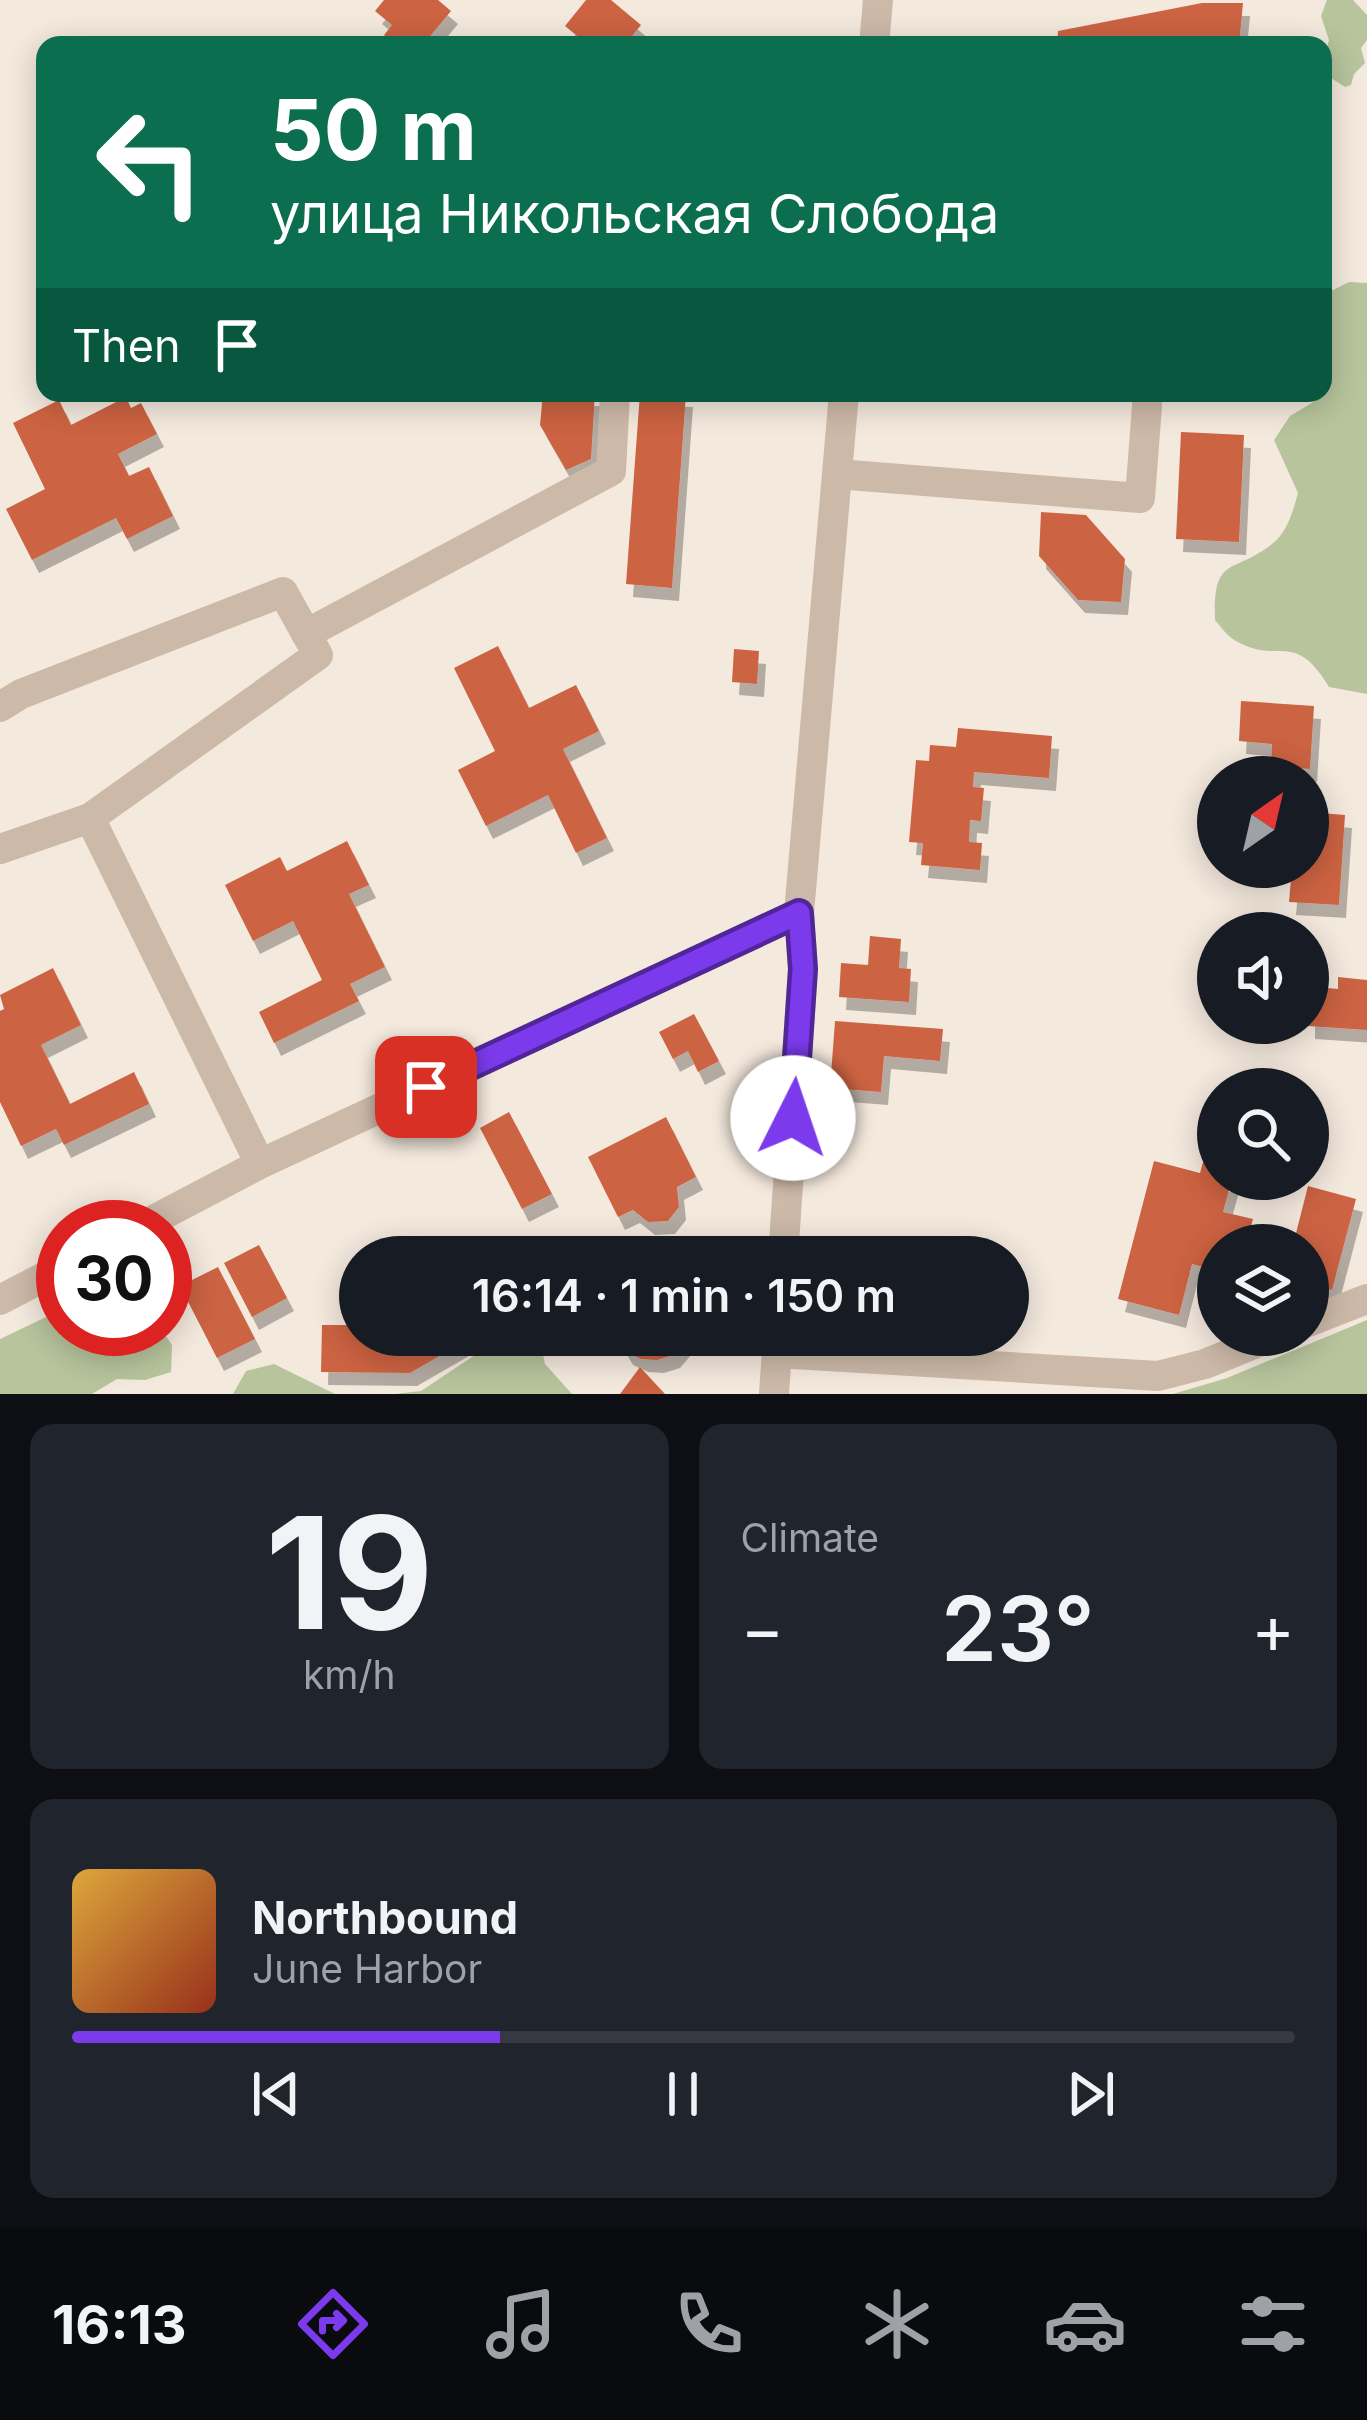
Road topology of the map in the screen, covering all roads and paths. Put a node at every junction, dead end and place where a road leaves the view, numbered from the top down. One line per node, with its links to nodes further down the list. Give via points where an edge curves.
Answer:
1 (878, 0): 2 (street)
2 (875, 36)
3 (615, 402): 7 (street, via 611,470)
4 (843, 402): 6 (street)
5 (1148, 406): 6 (street, via 1140,498)
6 (837, 474): 11 (street)
7 (306, 634): 8 (street, via 283,592); 9 (street, via 318,655)
8 (0, 707)
9 (90, 818): 10 (street); 12 (street)
10 (0, 849)
11 (799, 913): 12 (street); 14 (street, via 803,969)
12 (260, 1164): 13 (street)
13 (191, 1200)
14 (784, 1236)
15 (36, 1281): 17 (street)
16 (1367, 1299): 18 (street)
17 (0, 1300)
18 (1329, 1314)
19 (776, 1356): 22 (street)
20 (920, 1356): 21 (street, via 1159,1376)
21 (1225, 1356)
22 (774, 1394)

